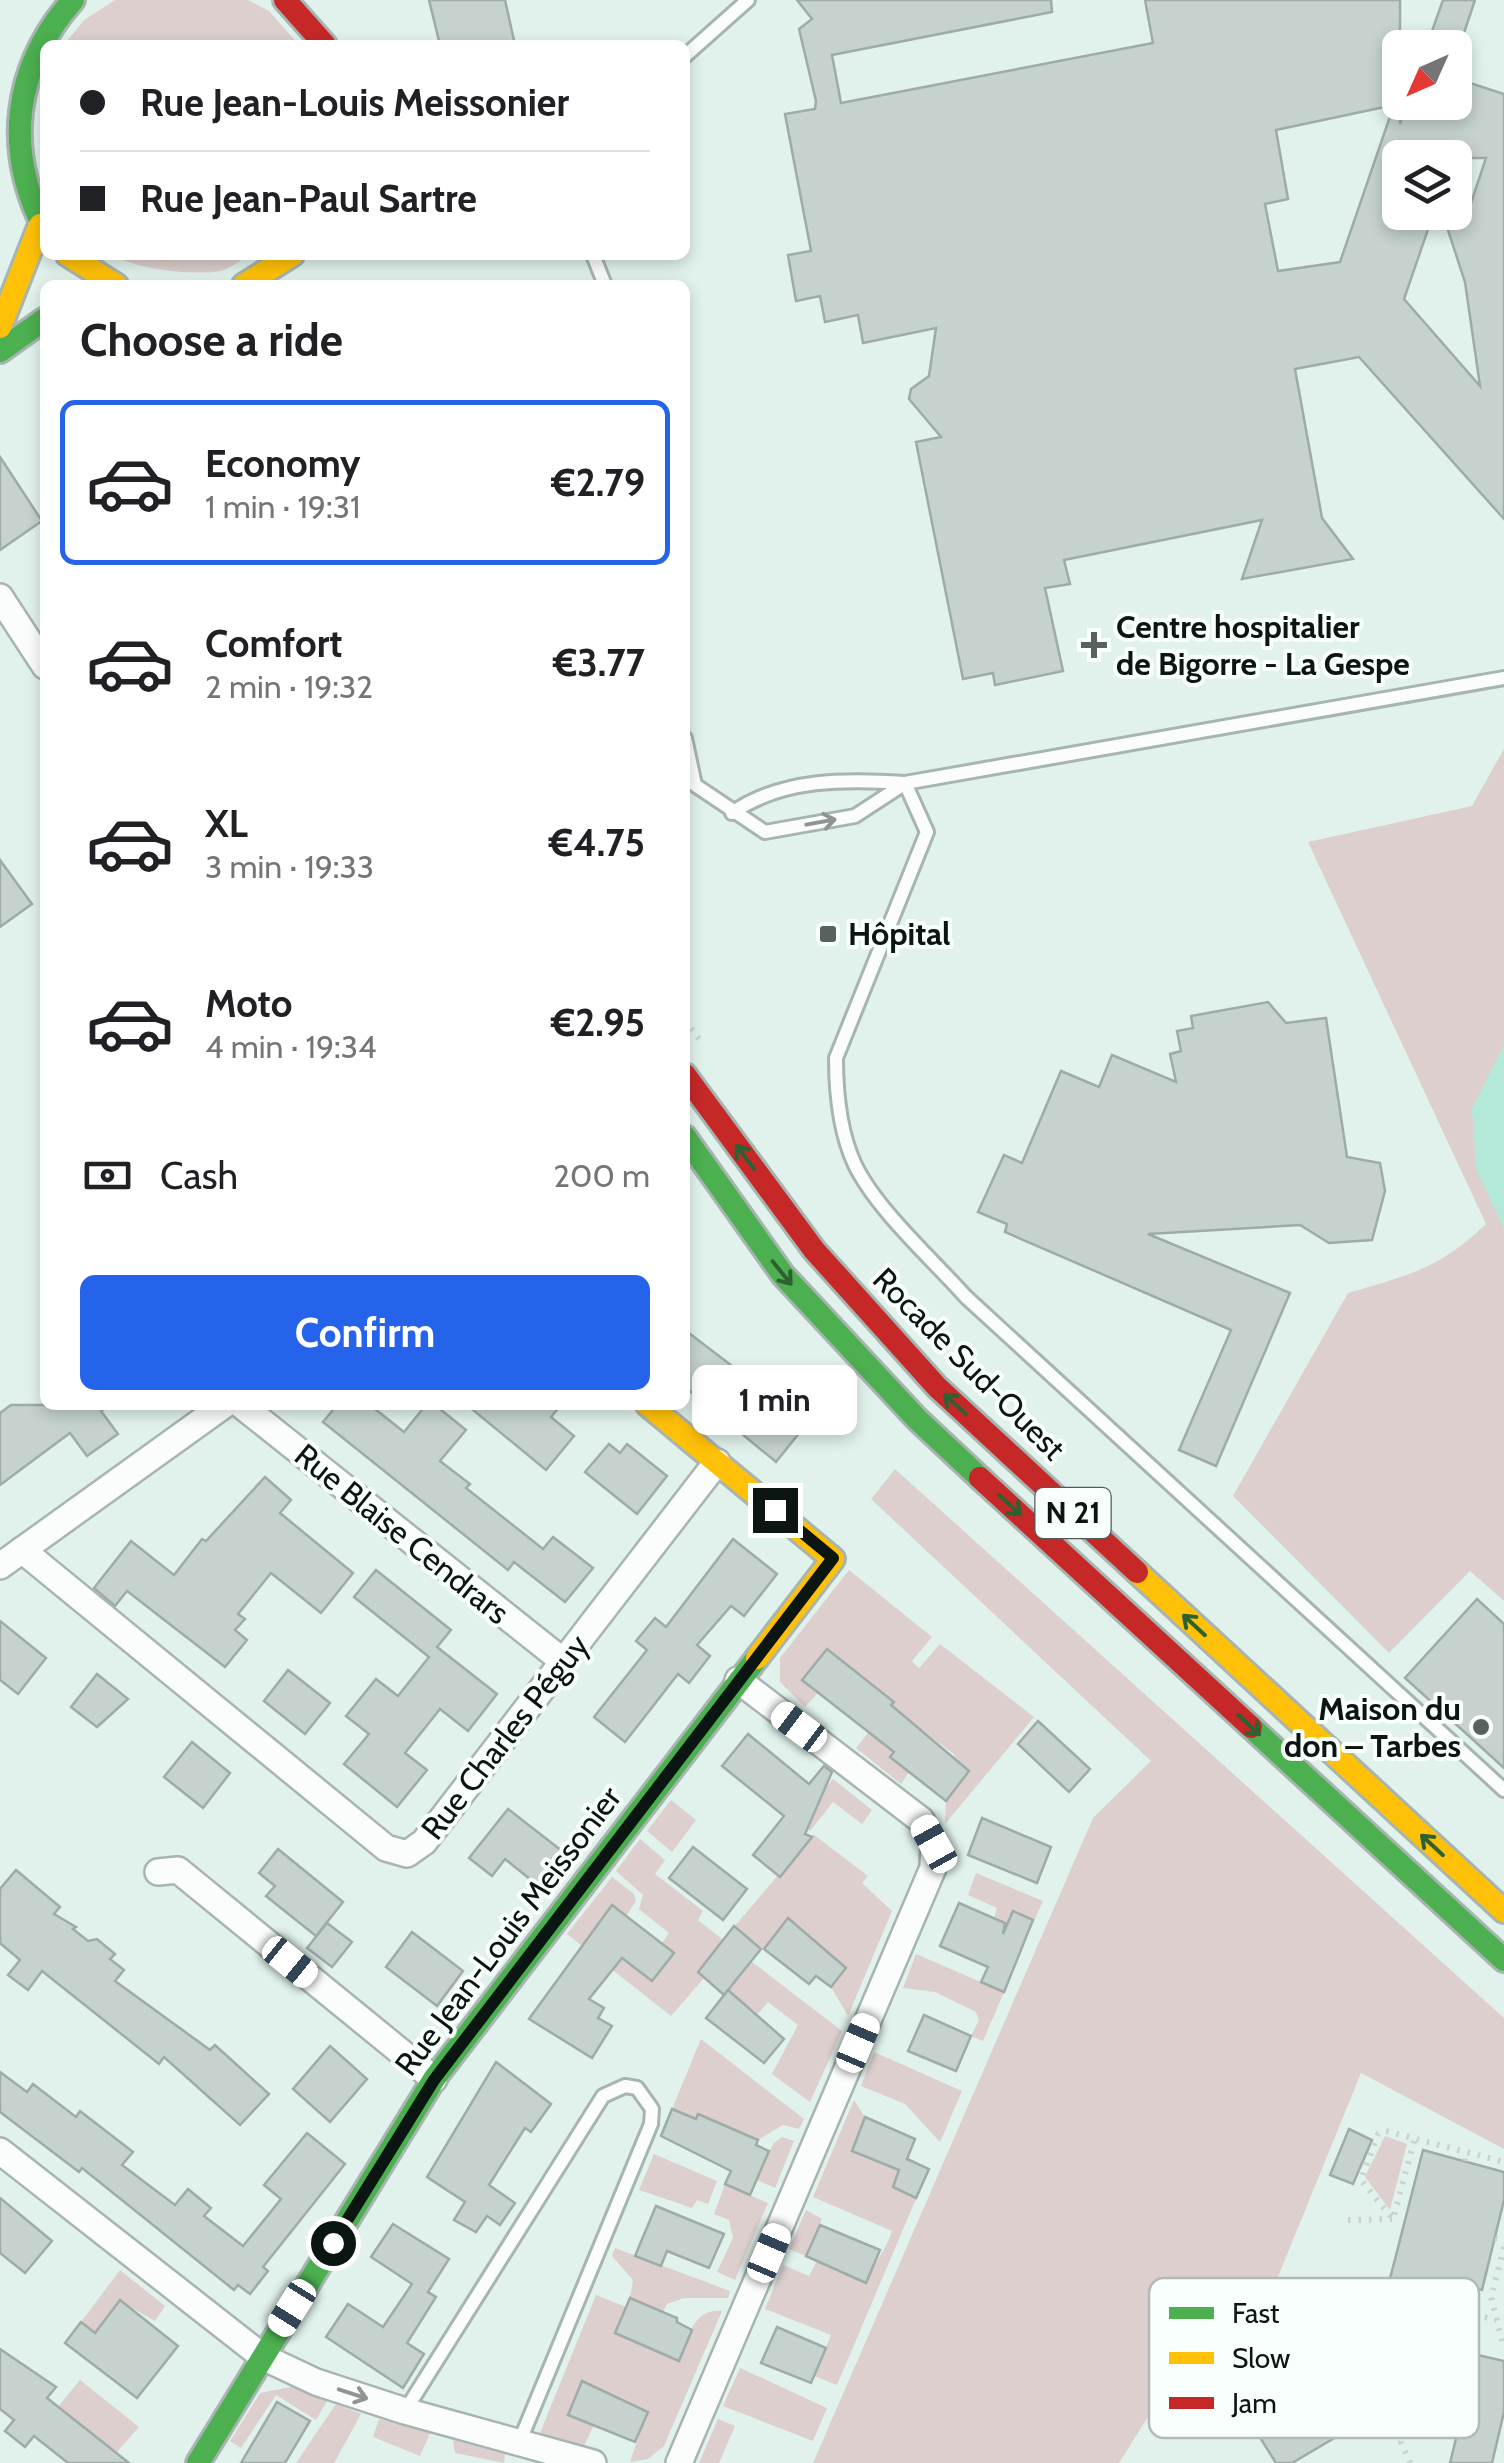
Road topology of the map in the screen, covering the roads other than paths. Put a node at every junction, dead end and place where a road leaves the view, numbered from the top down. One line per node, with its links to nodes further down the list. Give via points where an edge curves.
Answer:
1 (73, 0): 4 (main road)
2 (748, 0): 6 (lane)
3 (290, 1): 5 (main road)
4 (53, 10): 7 (main road, via 23,67 11,121 17,175)
5 (320, 40)
6 (690, 52)
7 (40, 221)
8 (40, 234): 14 (main road)
9 (75, 260): 11 (main road)
10 (297, 261): 12 (main road)
11 (103, 280)
12 (255, 280)
13 (40, 323): 15 (main road)
14 (0, 327)
15 (0, 352)
16 (0, 597): 17 (street)
17 (40, 658)
18 (1504, 678): 20 (lane)
19 (690, 762): 21 (lane, via 695,785)
20 (906, 783): 21 (lane, via 839,778 755,797); 21 (lane, one-way to 20, via 764,832 855,816); 32 (lane, via 927,832 836,1058 836,1097 855,1165 966,1297)
21 (732, 813)
22 (690, 1082): 34 (main road, Rocade Sud-Ouest / N 21, one-way to 22, via 936,1387 814,1250)
23 (690, 1144): 35 (main road, N 21, one-way to 35, via 783,1275 917,1419)
24 (217, 1410): 28 (street)
25 (247, 1410): 30 (street, Rue Blaise Cendrars)
26 (654, 1410): 27 (main road)
27 (717, 1462): 30 (street, Rue Charles Péguy); 31 (main road, Rue Jean-Louis Meissonier, via 833,1558)
28 (22, 1550): 29 (street); 30 (street, Rue Charles Péguy, via 396,1853 408,1854 424,1842)
29 (0, 1566)
30 (564, 1662)
31 (738, 1680): 36 (main road, Rue Jean-Louis Meissonier); 43 (street, via 920,1820 934,1844 933,1868)
32 (1504, 1790)
33 (158, 1872): 36 (street, via 178,1870)
34 (1504, 1912)
35 (1504, 1960)
36 (434, 2080): 38 (main road, Rue Jean-Louis Meissonier)
37 (0, 2151): 38 (street)
38 (262, 2357): 39 (street, one-way to 39); 41 (main road, Rue Jean-Louis Meissonier)
39 (405, 2412): 40 (street); 40 (lane, via 603,2096 637,2088 652,2109 651,2124)
40 (519, 2443): 42 (street)
41 (198, 2463)
42 (593, 2463)
43 (679, 2463)

